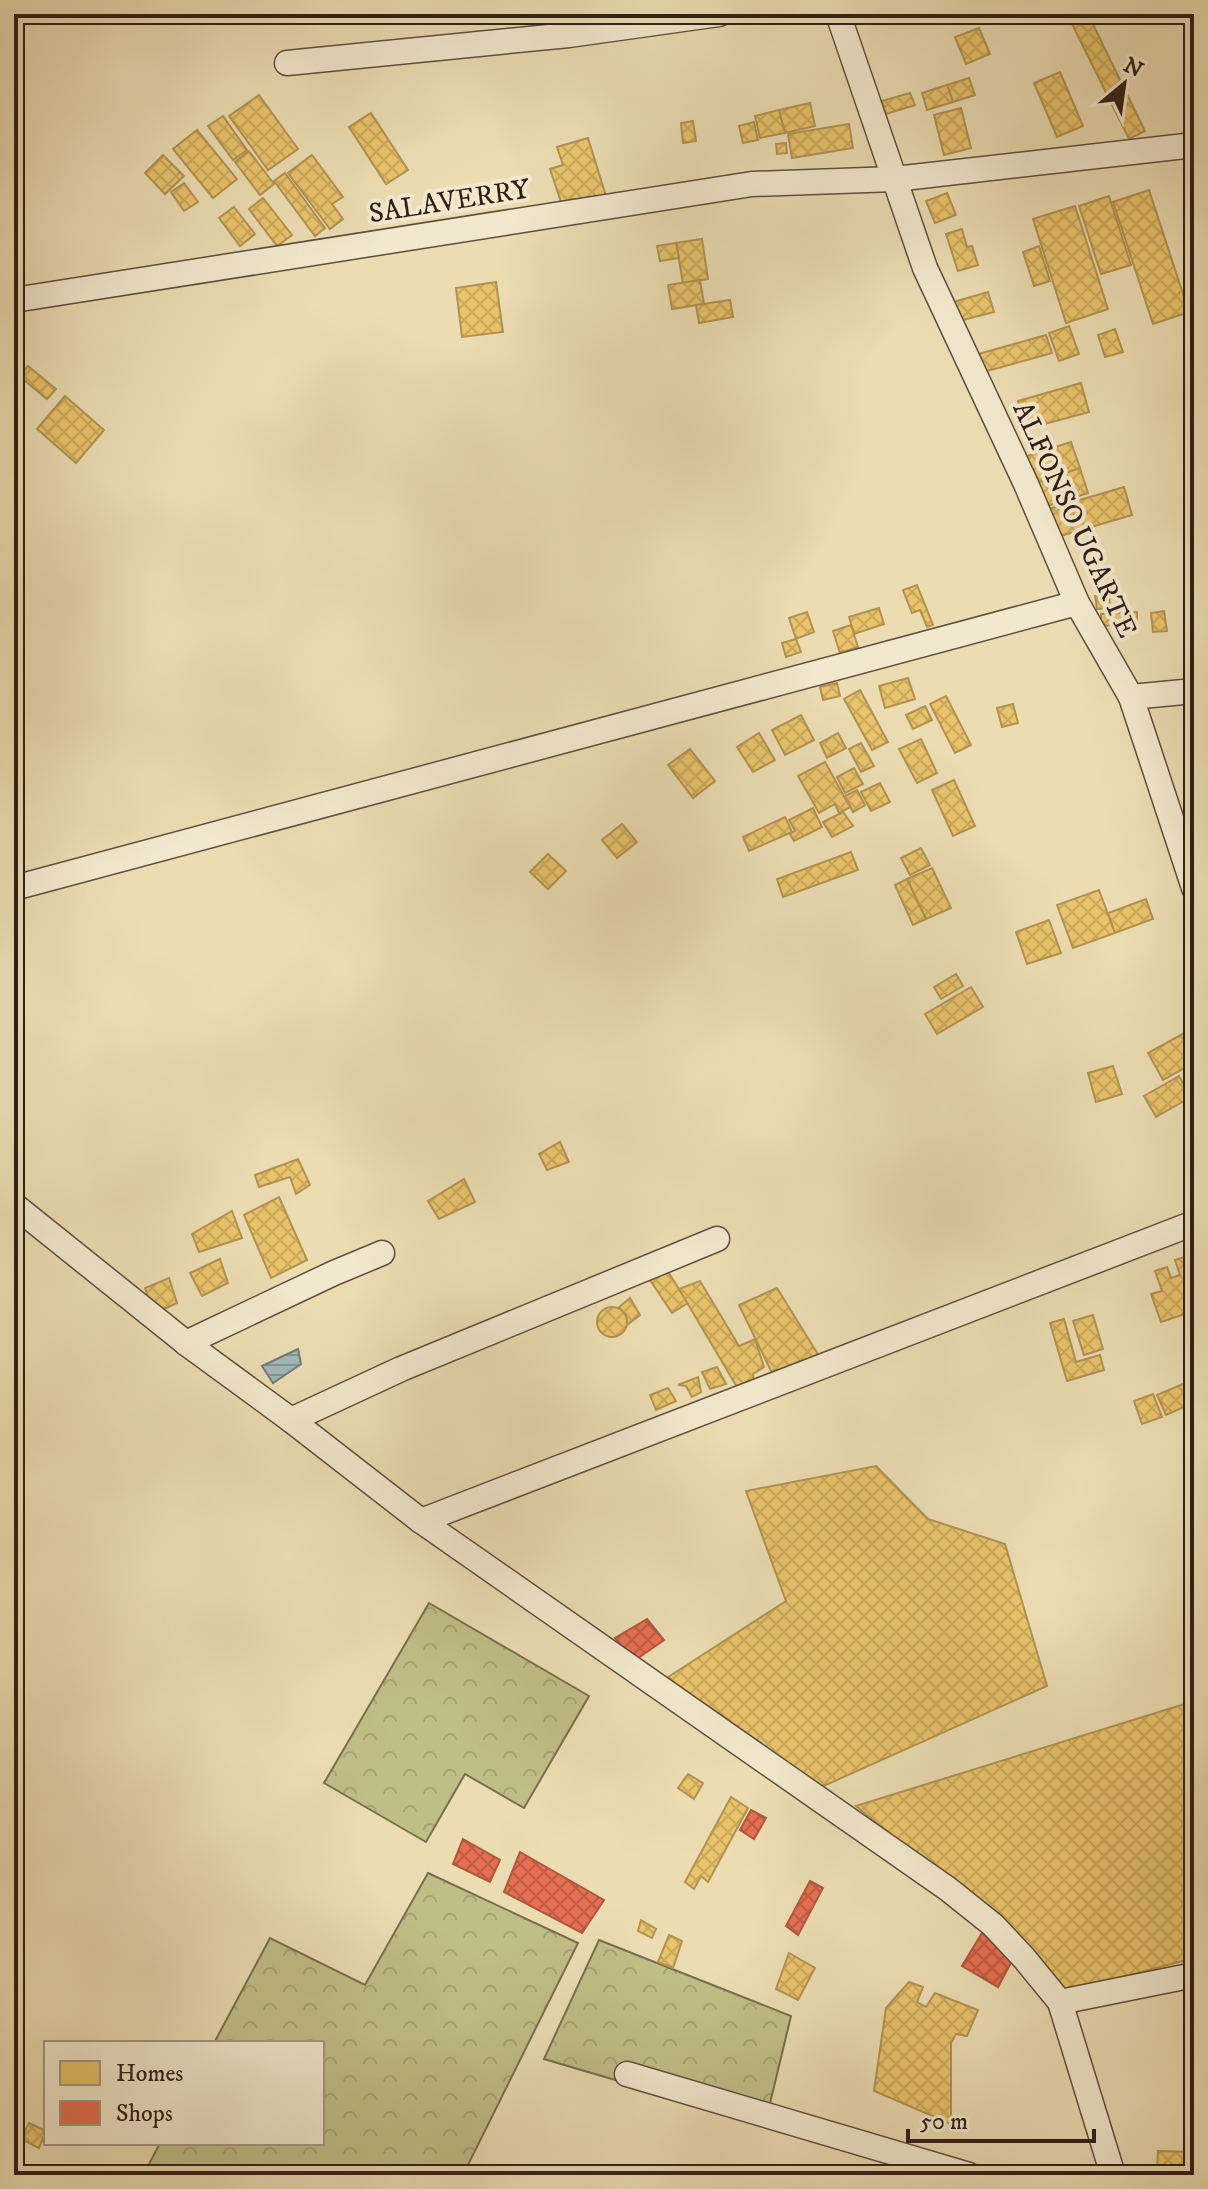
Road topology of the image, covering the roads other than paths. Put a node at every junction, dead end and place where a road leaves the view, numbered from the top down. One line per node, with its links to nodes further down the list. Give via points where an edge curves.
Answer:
1 (719, 14): 3 (street)
2 (838, 14): 5 (street, ALFONSO UGARTE)
3 (287, 63)
4 (1194, 145): 5 (street, SALAVERRY)
5 (895, 179): 6 (street, SALAVERRY, via 752,184); 7 (street, ALFONSO UGARTE, via 925,268)
6 (14, 300)
7 (1077, 603): 9 (street, ALFONSO UGARTE); 10 (street)
8 (1194, 691): 9 (street)
9 (1131, 697): 11 (street, ALFONSO UGARTE)
10 (14, 888)
11 (1194, 888)
12 (14, 1205): 16 (street)
13 (1194, 1223): 18 (street)
14 (717, 1239): 17 (street)
15 (382, 1253): 16 (street)
16 (186, 1343): 17 (street)
17 (291, 1420): 18 (street)
18 (421, 1521): 20 (street, via 948,1889 993,1925)
19 (1194, 1975): 20 (street)
20 (1060, 2002): 23 (street)
21 (627, 2074): 22 (street)
22 (969, 2175)
23 (1113, 2175)

